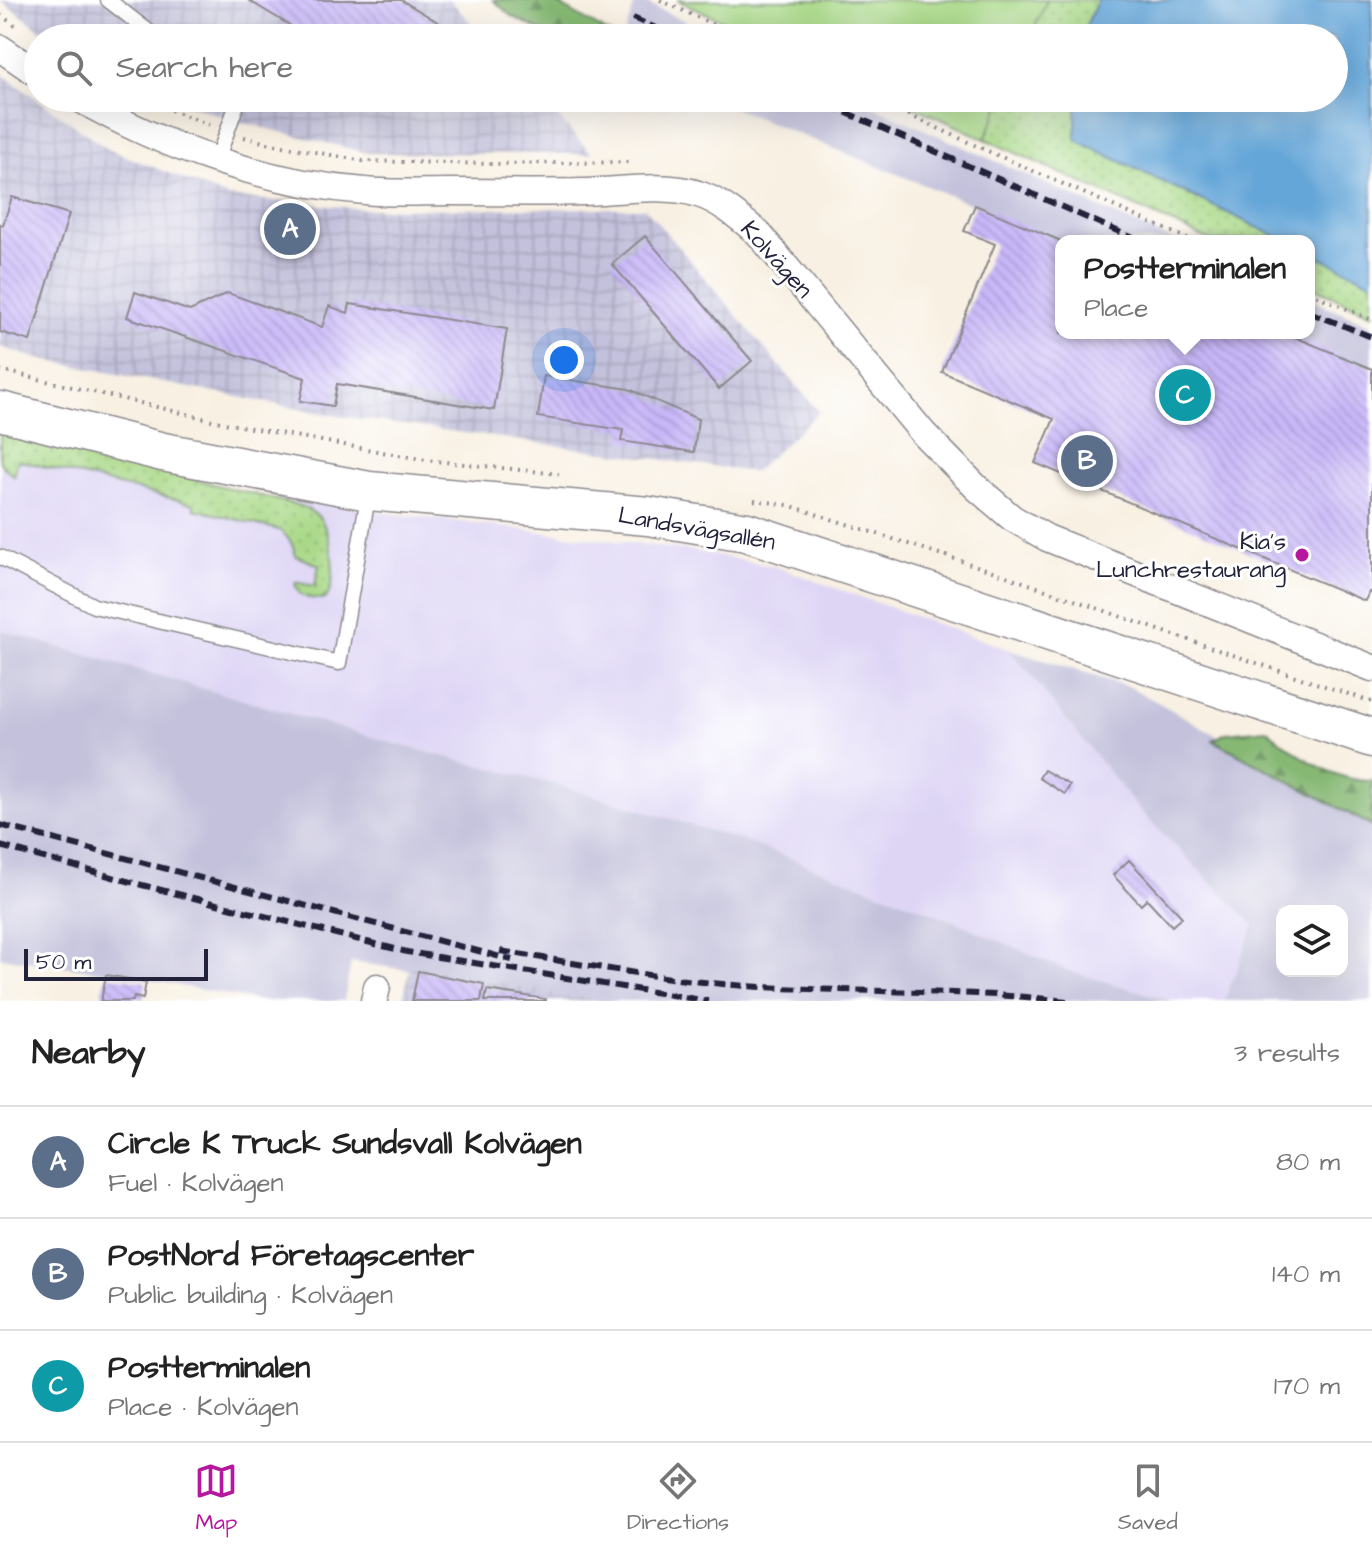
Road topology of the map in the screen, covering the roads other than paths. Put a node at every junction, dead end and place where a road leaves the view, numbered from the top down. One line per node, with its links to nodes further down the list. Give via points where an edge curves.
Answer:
1 (108, 0): 2 (lane)
2 (139, 24)
3 (0, 48): 4 (street)
4 (24, 64)
5 (102, 112): 7 (street, Kolvägen)
6 (235, 112): 7 (lane)
7 (217, 160): 11 (street, Kolvägen, via 367,192 646,189 699,194 759,234 923,433 1012,518 1047,538)
8 (0, 411): 9 (main road, Landsvägsallén, via 163,452)
9 (369, 491): 10 (lane, via 339,663 94,606); 12 (main road, Landsvägsallén, via 648,516 747,532)
10 (0, 557)
11 (1372, 668)
12 (1372, 738)

